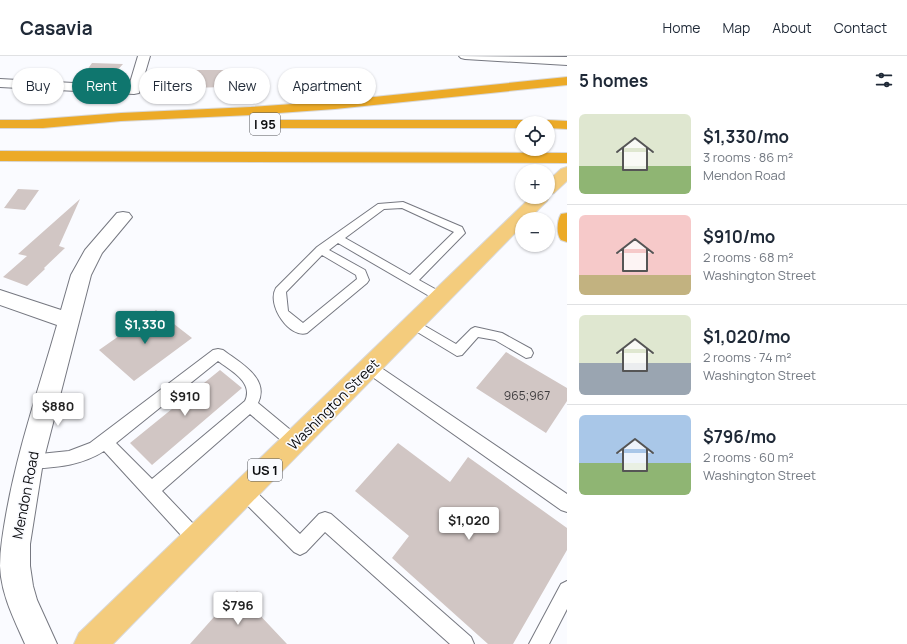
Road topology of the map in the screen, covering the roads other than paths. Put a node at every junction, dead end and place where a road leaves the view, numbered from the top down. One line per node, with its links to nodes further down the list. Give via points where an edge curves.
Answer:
1 (144, 56): 5 (street, via 134,90)
2 (464, 56): 3 (street)
3 (567, 61)
4 (567, 81): 7 (highway, via 328,106 121,116)
5 (0, 83)
6 (0, 124): 7 (highway, I 95)
7 (29, 124): 8 (highway, I 95)
8 (515, 124)
9 (555, 124): 10 (highway)
10 (567, 125)
11 (0, 156): 12 (highway)
12 (567, 158)
13 (567, 172): 14 (main road)
14 (555, 183)
15 (534, 204): 23 (main road, Washington Street / US 1)
16 (123, 217): 24 (street, Mendon Road, via 99,243 89,259 79,283)
17 (567, 218): 18 (highway)
18 (567, 236)
19 (338, 238): 20 (lane); 21 (lane); 21 (lane, via 382,206 403,205 458,229 460,233)
20 (320, 250): 20 (lane, via 361,273 363,280 303,330 283,315 279,304 280,291)
21 (412, 280): 23 (lane)
22 (0, 297): 24 (street)
23 (440, 297): 25 (main road, Washington Street / US 1)
24 (69, 320): 31 (street, Mendon Road)
25 (413, 324): 26 (lane, via 457,351 475,332 498,336); 27 (main road, Washington Street / US 1)
26 (526, 353)
27 (369, 367): 30 (main road, Washington Street / US 1); 34 (lane)
28 (250, 405): 29 (lane, via 255,393 249,378 218,354); 30 (lane); 32 (lane)
29 (105, 442): 31 (lane, via 85,455 75,458); 32 (lane)
30 (294, 442): 33 (main road, Washington Street / US 1)
31 (30, 462): 36 (street, Mendon Road, via 22,502 15,566)
32 (151, 490): 35 (lane)
33 (244, 491): 35 (main road, Washington Street / US 1); 40 (lane, via 300,546 325,520)
34 (567, 504)
35 (196, 539): 39 (main road, Washington Street / US 1)
36 (9, 588): 38 (street, Mendon Road, via 23,603)
37 (567, 590): 41 (lane)
38 (41, 644)
39 (90, 644)
40 (464, 644)
41 (539, 644)

